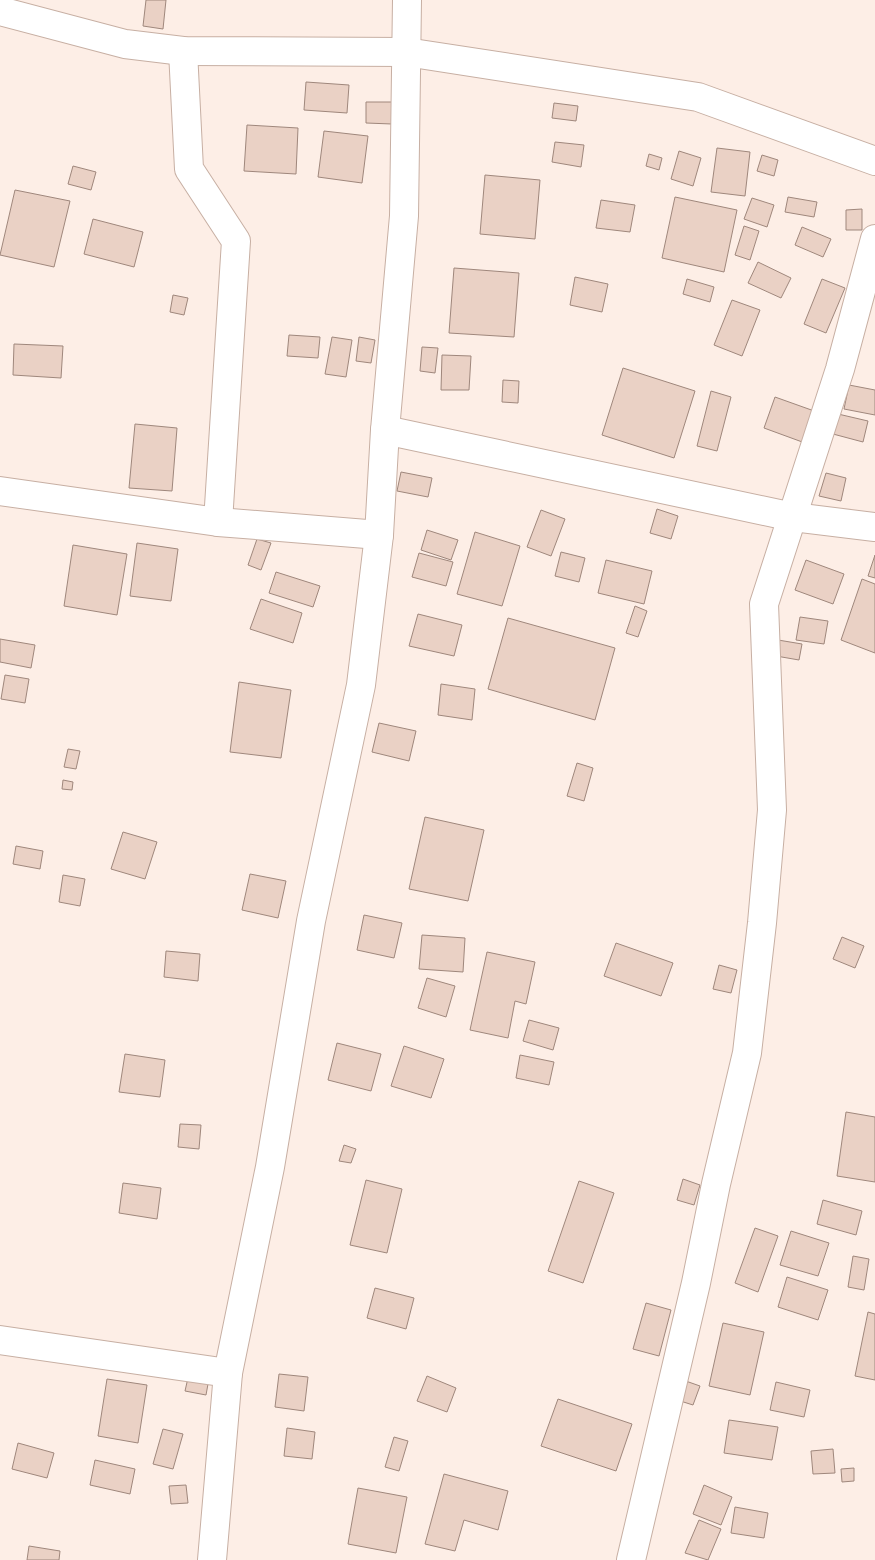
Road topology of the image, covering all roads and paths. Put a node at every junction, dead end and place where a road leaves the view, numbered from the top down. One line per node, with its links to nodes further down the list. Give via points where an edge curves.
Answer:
1 (406, 0): 4 (street)
2 (0, 11): 3 (street, via 125,44)
3 (183, 51): 4 (street); 10 (street, via 189,169 236,241)
4 (406, 52): 5 (street, via 698,97); 7 (street, via 404,216)
5 (875, 161)
6 (875, 239): 9 (street, via 840,369)
7 (385, 430): 9 (street); 12 (street)
8 (0, 491): 10 (street)
9 (793, 517): 11 (street); 16 (street, via 764,604 772,810 747,1053)
10 (218, 522): 12 (street)
11 (875, 527)
12 (379, 535): 14 (street, via 362,685 311,921 270,1166)
13 (0, 1340): 14 (street)
14 (228, 1373): 15 (street)
15 (212, 1560)
16 (631, 1560)

